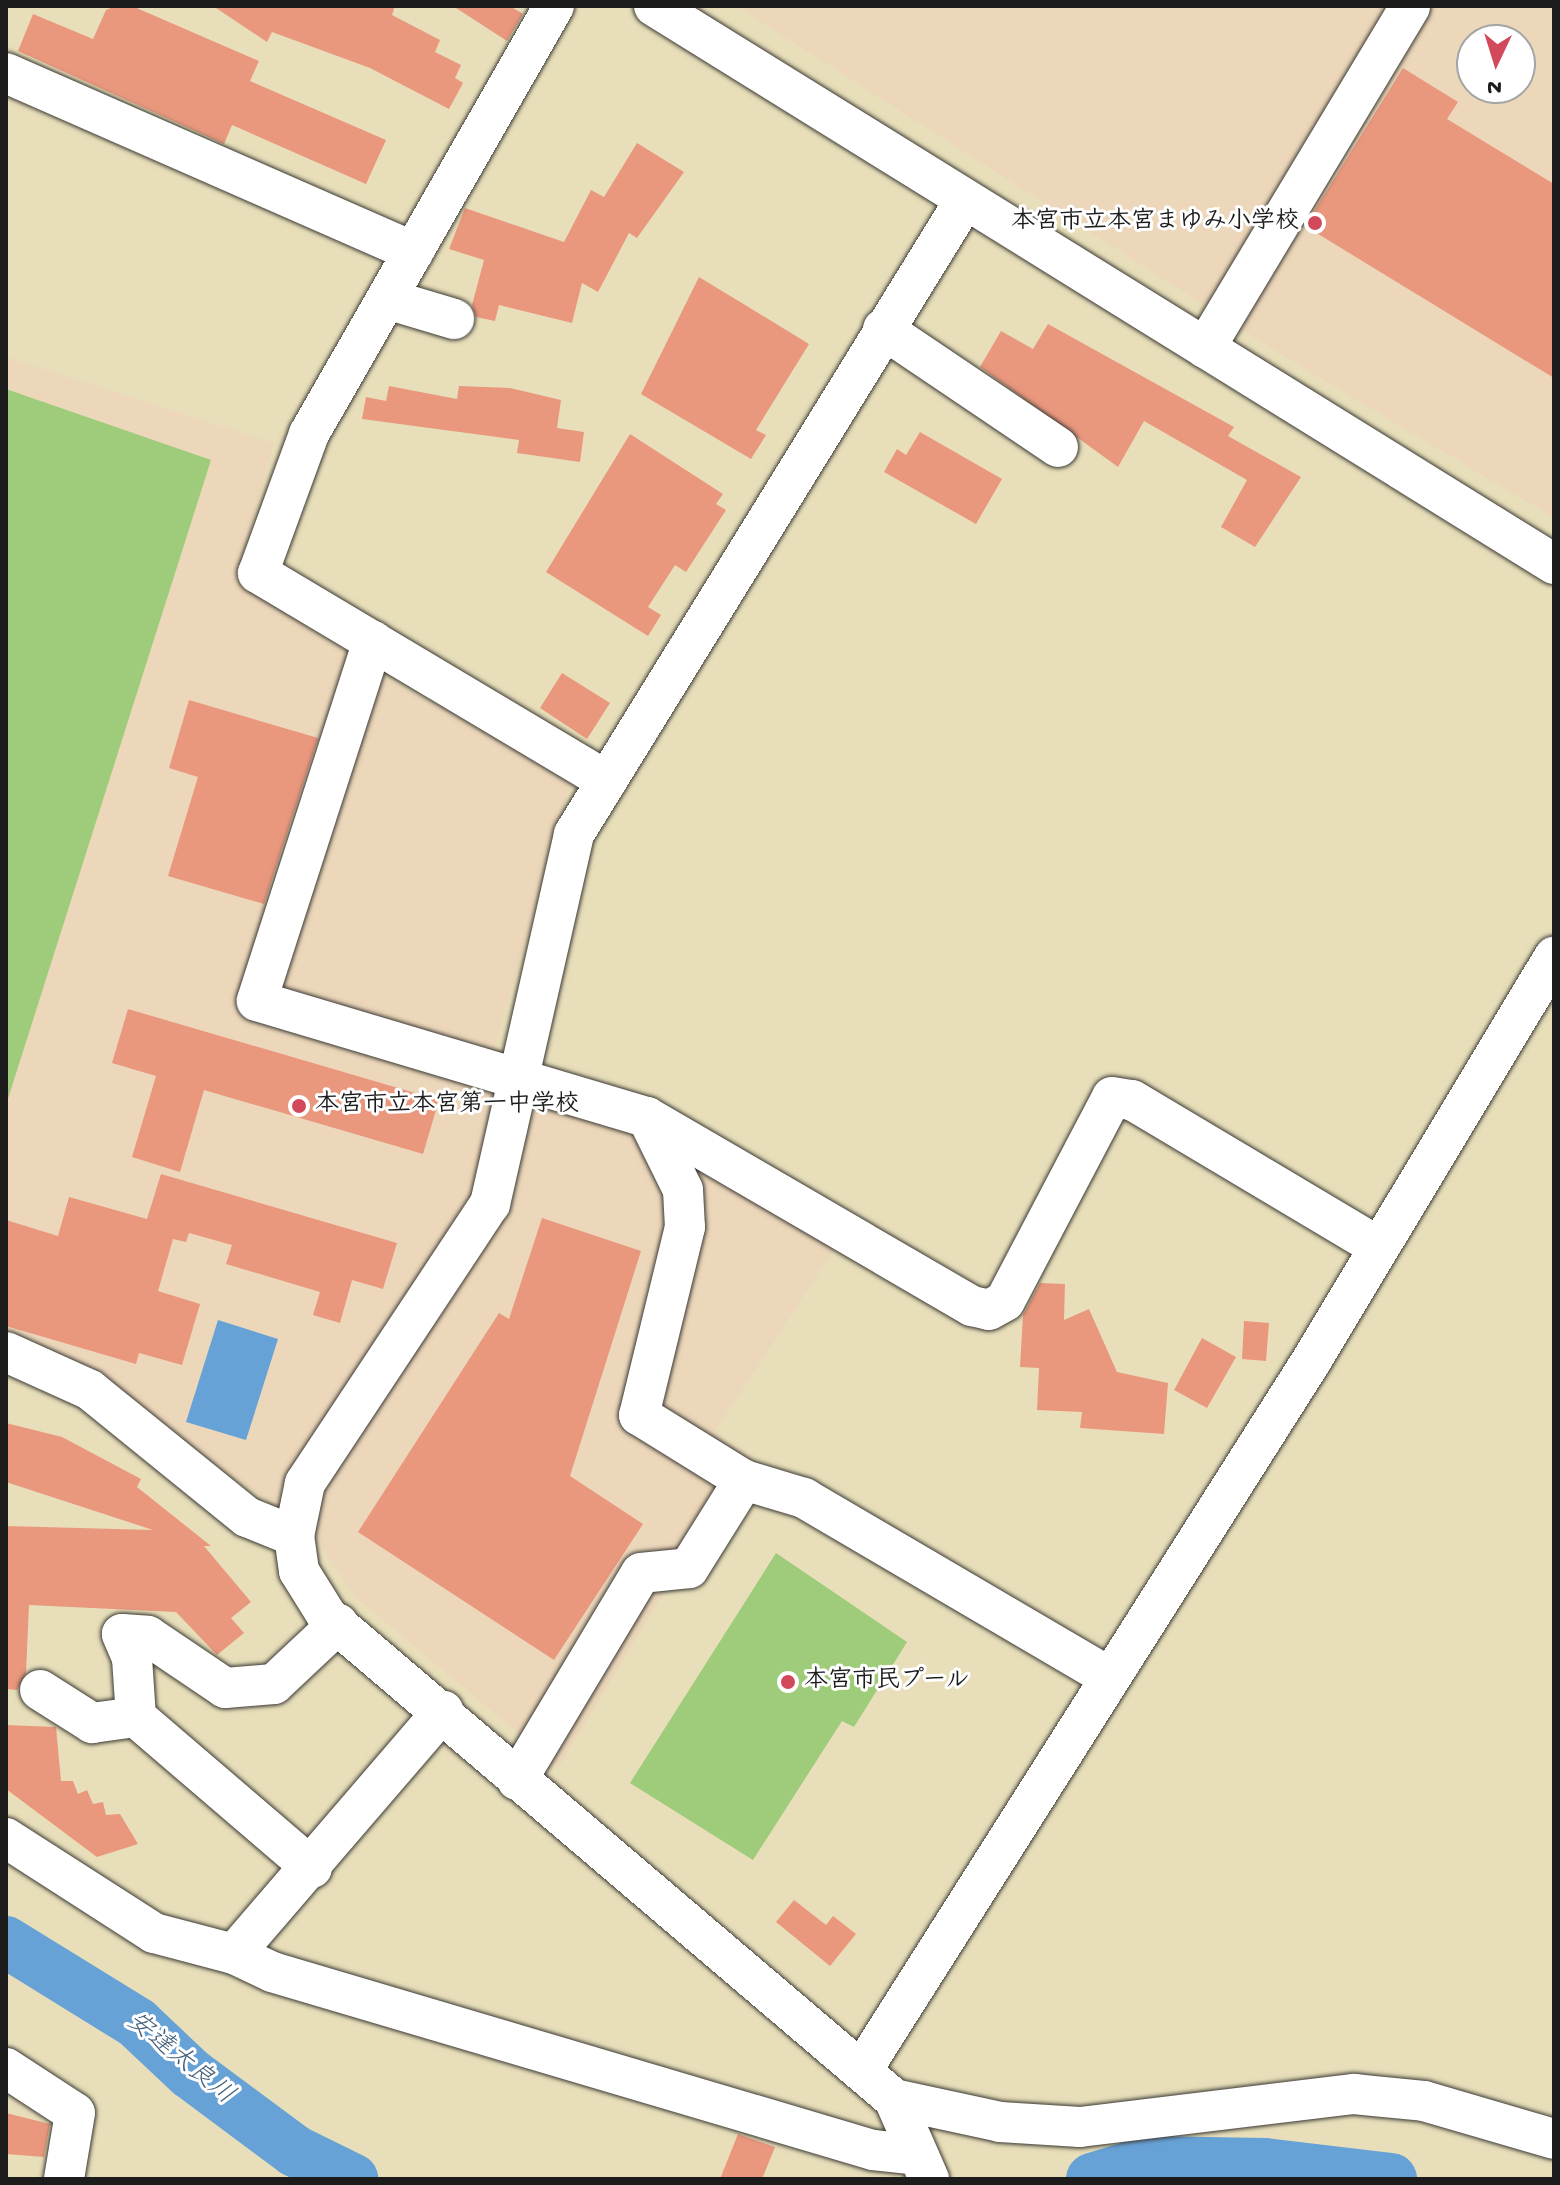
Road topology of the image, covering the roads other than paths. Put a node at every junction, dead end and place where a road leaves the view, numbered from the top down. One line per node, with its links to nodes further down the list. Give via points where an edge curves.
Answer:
1 (554, 6): 6 (street)
2 (654, 6): 5 (street)
3 (1410, 7): 10 (street)
4 (6, 73): 6 (street)
5 (965, 200): 9 (street); 10 (street)
6 (413, 252): 7 (street)
7 (387, 299): 8 (street); 13 (street, via 290,473 258,573)
8 (454, 319)
9 (883, 329): 11 (street); 14 (street)
10 (1205, 348): 12 (street)
11 (1058, 447)
12 (1554, 564)
13 (373, 641): 14 (street); 16 (street, via 257,1001)
14 (607, 781): 16 (street, via 574,834)
15 (1554, 957): 18 (street)
16 (521, 1079): 17 (street); 21 (street, via 490,1204 305,1483)
17 (647, 1117): 18 (street, via 989,1310 1005,1301 1112,1097 1132,1100); 20 (street, via 683,1190 685,1227 639,1415)
18 (1375, 1245): 23 (street, via 1310,1363)
19 (6, 1352): 21 (street, via 90,1390 247,1517)
20 (744, 1480): 23 (street, via 804,1498); 27 (street, via 689,1568 641,1573)
21 (294, 1536): 22 (street, via 299,1571)
22 (338, 1624): 25 (street); 26 (street, via 274,1684 225,1688 148,1636 122,1634 132,1658)
23 (1106, 1675): 32 (street)
24 (40, 1690): 26 (street, via 92,1723)
25 (443, 1711): 27 (street); 29 (street)
26 (136, 1717): 29 (street)
27 (517, 1780): 32 (street)
28 (6, 1838): 30 (street, via 154,1933)
29 (312, 1868): 30 (street)
30 (234, 1954): 35 (street, via 272,1972)
31 (6, 2068): 36 (street, via 75,2113)
32 (862, 2070): 33 (street)
33 (894, 2099): 34 (street, via 960,2116 1080,2127 1354,2094 1424,2101); 35 (street)
34 (1554, 2139)
35 (924, 2167)
36 (64, 2179)

